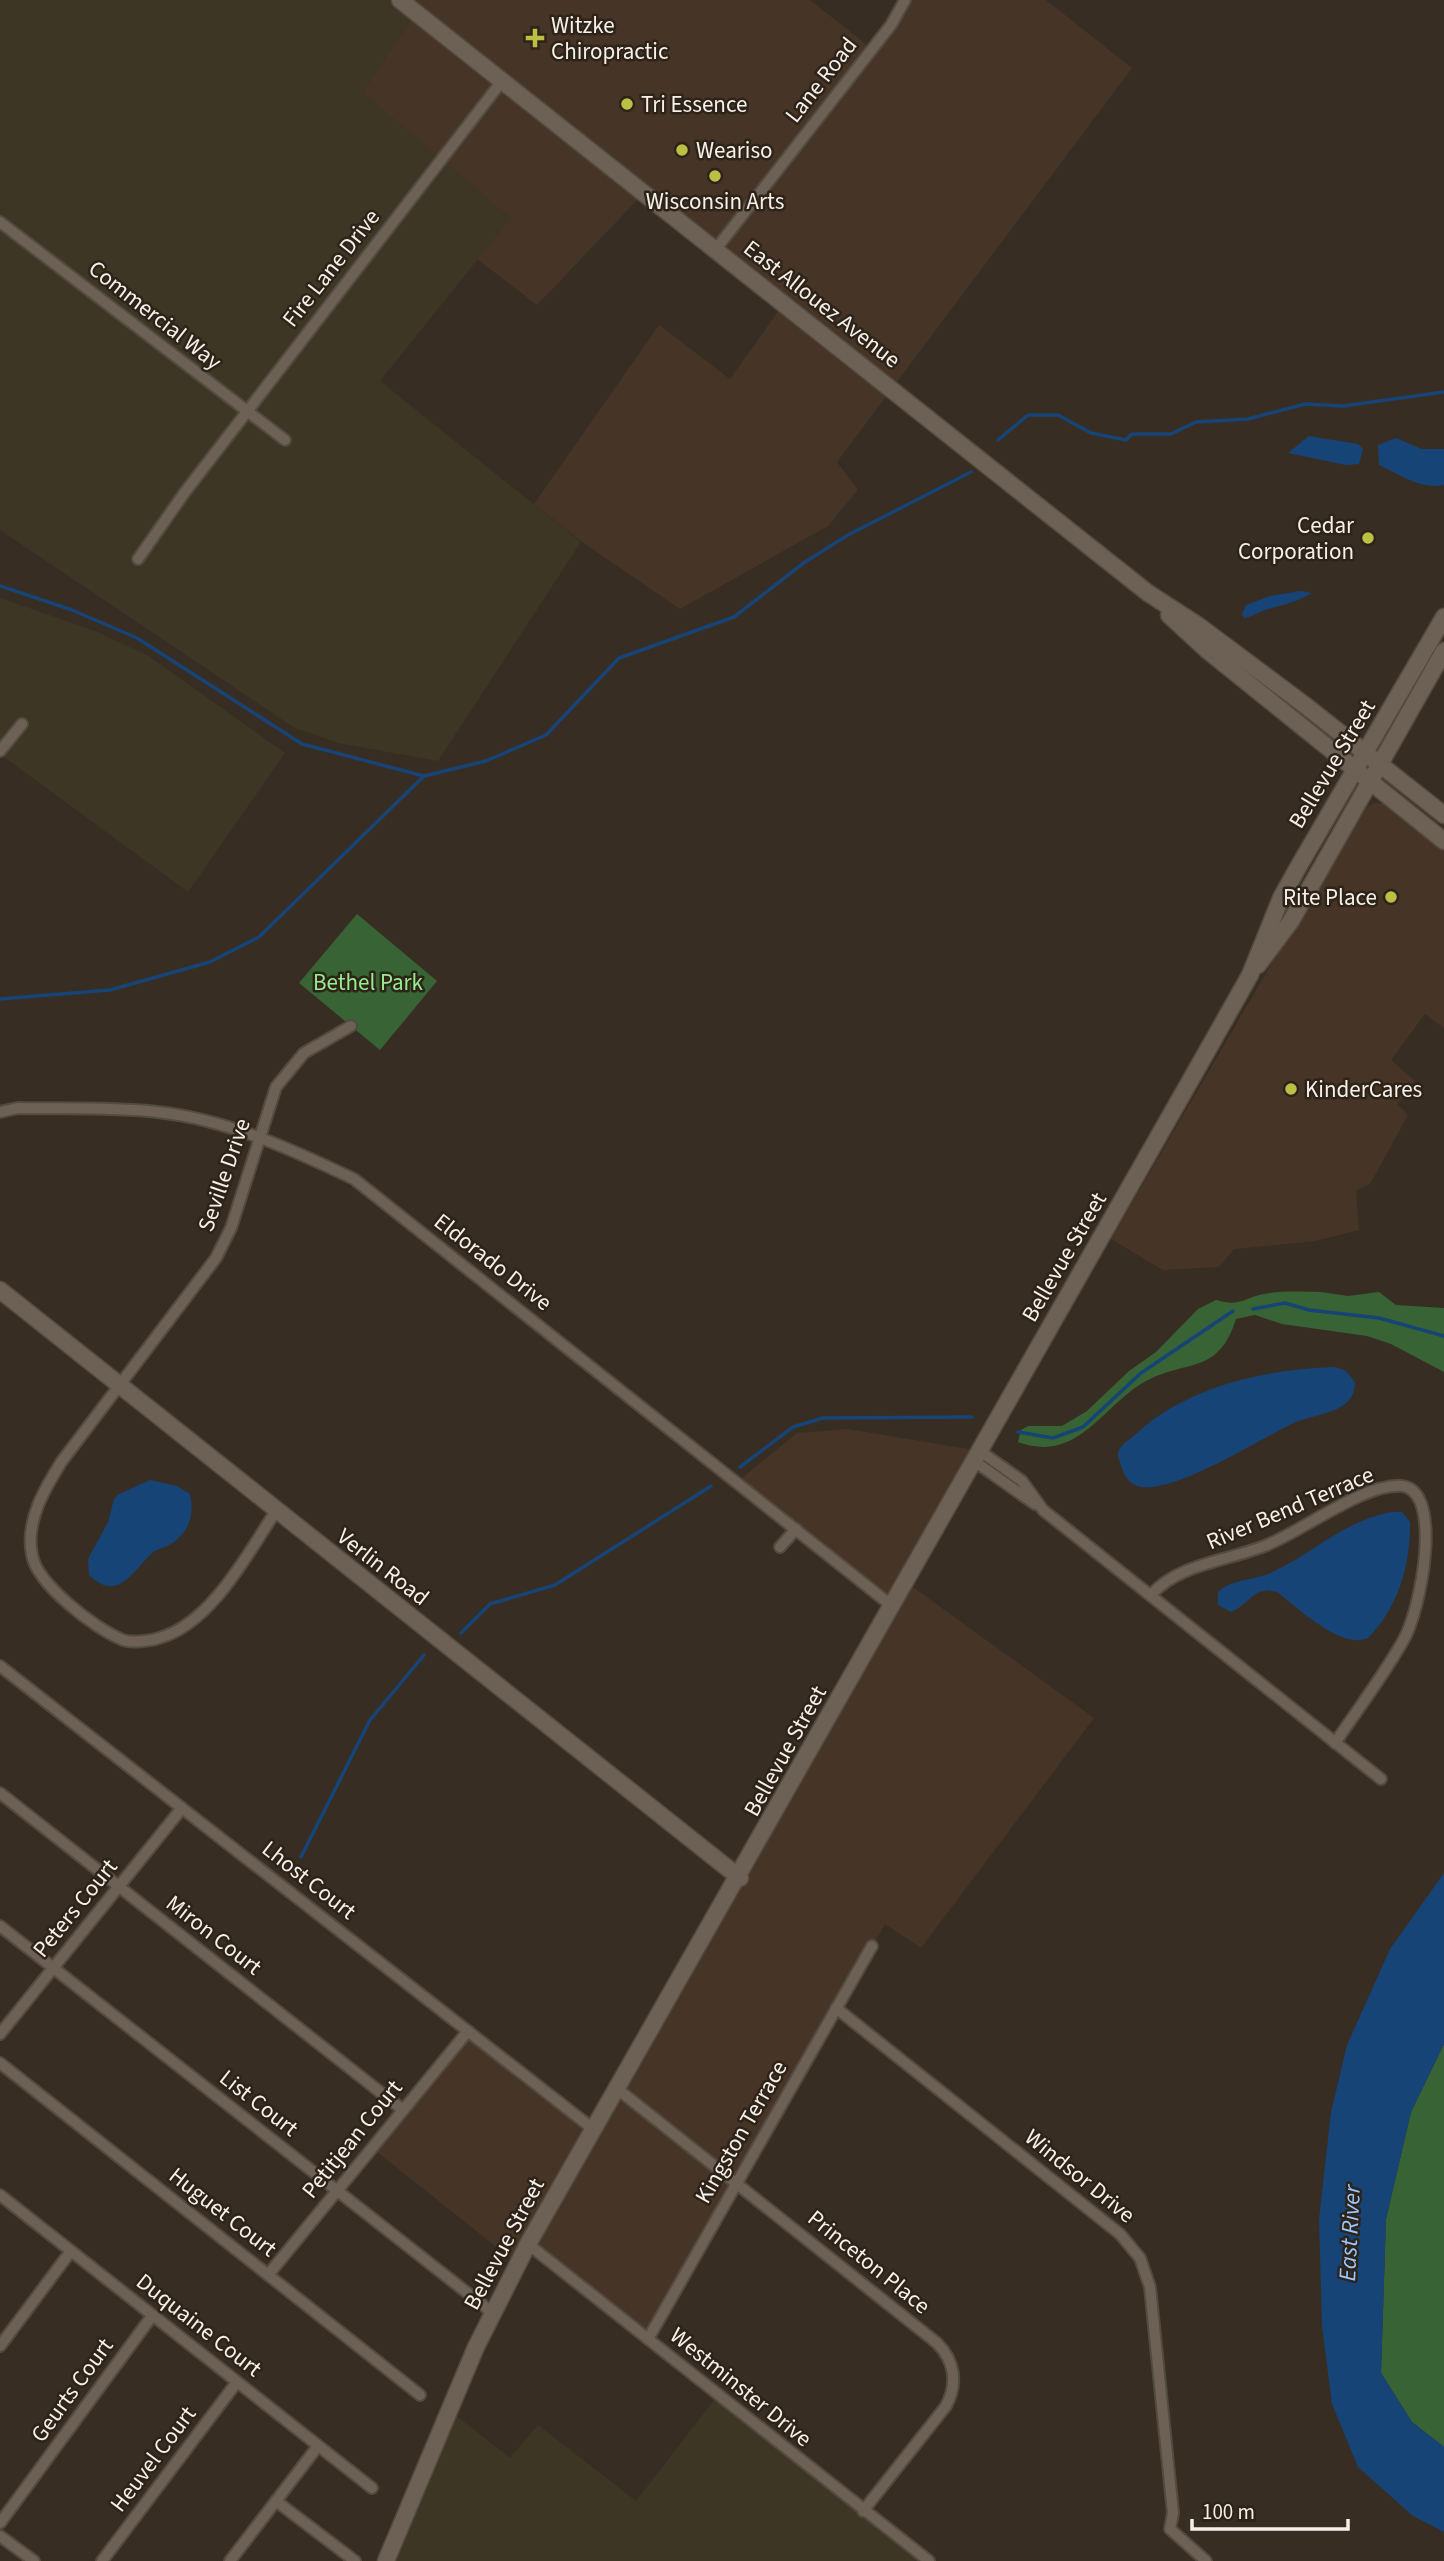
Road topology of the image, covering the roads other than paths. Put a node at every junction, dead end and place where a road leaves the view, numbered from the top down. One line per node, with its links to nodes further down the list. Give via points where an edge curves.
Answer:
1 (400, 0): 3 (street, East Allouez Avenue)
2 (905, 0): 5 (street, Lane Road, via 885,33)
3 (502, 80): 5 (street, East Allouez Avenue); 6 (street, Fire Lane Drive)
4 (0, 222): 6 (street, Commercial Way)
5 (716, 249): 9 (street, East Allouez Avenue)
6 (246, 412): 7 (street, Commercial Way); 8 (street, Fire Lane Drive)
7 (285, 440)
8 (138, 559)
9 (1148, 593): 14 (street, East Allouez Avenue); 16 (street, East Allouez Avenue, via 1206,650)
10 (1444, 617): 14 (street, Bellevue Street)
11 (1444, 651): 15 (street, Bellevue Street)
12 (22, 724): 13 (street)
13 (0, 751)
14 (1366, 752): 15 (street, East Allouez Avenue); 16 (street, Bellevue Street)
15 (1381, 764): 17 (street, Bellevue Street); 18 (street, East Allouez Avenue)
16 (1354, 770): 17 (street, East Allouez Avenue); 20 (street, Bellevue Street, via 1282,898)
17 (1369, 782): 19 (street, East Allouez Avenue); 20 (street, Bellevue Street, via 1291,921)
18 (1444, 815)
19 (1444, 841)
20 (1250, 975): 26 (street, Bellevue Street)
21 (351, 1026): 23 (street, Seville Drive, via 304,1053 289,1069 276,1087)
22 (0, 1112): 23 (street, Eldorado Drive, via 18,1108 159,1112)
23 (259, 1138): 25 (street, Seville Drive, via 232,1228 216,1258); 29 (street, Eldorado Drive, via 354,1180)
24 (0, 1290): 25 (street, Verlin Road)
25 (118, 1384): 27 (street, Verlin Road); 27 (street, via 41,1496 31,1534 40,1576 73,1606 125,1641 160,1638 219,1596)
26 (977, 1456): 32 (street, via 1022,1481 1043,1510); 33 (street, Bellevue Street)
27 (276, 1511): 39 (street, Verlin Road)
28 (1437, 1515): 32 (street, River Bend Terrace, via 1418,1490 1402,1486 1382,1489 1268,1545 1168,1580)
29 (796, 1529): 31 (street); 33 (street, Eldorado Drive)
30 (1438, 1530): 35 (street, via 1426,1588 1411,1626)
31 (780, 1547)
32 (1152, 1594): 35 (street)
33 (892, 1606): 39 (street, Bellevue Street)
34 (0, 1666): 38 (street, Lhost Court)
35 (1335, 1742): 36 (street)
36 (1381, 1779)
37 (0, 1793): 40 (street, Miron Court)
38 (182, 1808): 40 (street, Peters Court); 45 (street, Lhost Court)
39 (740, 1878): 48 (street, Bellevue Street)
40 (119, 1886): 43 (street, Peters Court); 49 (street, Miron Court)
41 (0, 1926): 43 (street, List Court)
42 (872, 1946): 44 (street, Kingston Terrace)
43 (53, 1968): 46 (street, Peters Court); 52 (street, List Court)
44 (836, 2008): 51 (street, Kingston Terrace); 75 (street, Windsor Drive, via 1121,2234 1140,2258 1150,2287 1173,2513 1170,2529)
45 (468, 2031): 49 (street, Petitjean Court); 50 (street, Lhost Court)
46 (0, 2034)
47 (0, 2063): 56 (street, Huguet Court)
48 (615, 2087): 50 (street, Bellevue Street); 51 (street, Princeton Place)
49 (403, 2110): 52 (street, Petitjean Court)
50 (592, 2128): 54 (street, Bellevue Street)
51 (736, 2183): 59 (street, Kingston Terrace); 66 (street, Princeton Place, via 937,2343 950,2360 953,2388 946,2406)
52 (337, 2191): 56 (street, Petitjean Court); 57 (street, List Court)
53 (0, 2195): 55 (street, Duquaine Court)
54 (528, 2244): 57 (street, Bellevue Street); 59 (street, Westminster Drive)
55 (71, 2251): 58 (street, Duquaine Court); 60 (street)
56 (268, 2275): 62 (street, Huguet Court)
57 (493, 2314): 73 (street, Bellevue Street)
58 (152, 2316): 61 (street, Duquaine Court); 67 (street, Geurts Court)
59 (648, 2339): 66 (street, Westminster Drive)
60 (0, 2346)
61 (237, 2382): 63 (street, Duquaine Court); 70 (street, Heuvel Court)
62 (420, 2395)
63 (318, 2446): 64 (street, Duquaine Court); 65 (street)
64 (372, 2488)
65 (276, 2501): 71 (street); 72 (street)
66 (863, 2511): 74 (street, Westminster Drive)
67 (0, 2523)
68 (0, 2536): 69 (street)
69 (34, 2561)
70 (102, 2561)
71 (230, 2561)
72 (354, 2561)
73 (386, 2561)
74 (929, 2561)
75 (1206, 2561)

